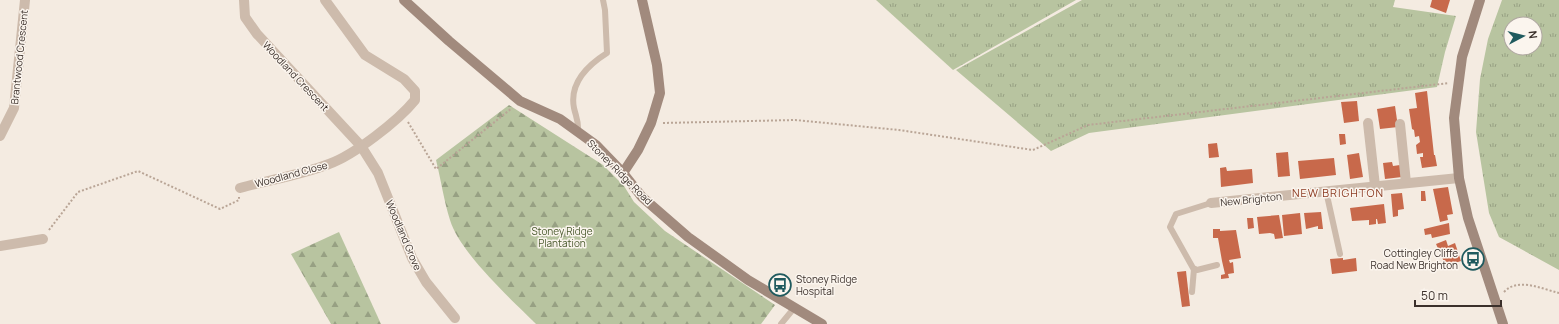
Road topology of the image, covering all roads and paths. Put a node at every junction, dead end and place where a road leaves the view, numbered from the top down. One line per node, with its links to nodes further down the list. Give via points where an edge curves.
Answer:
1 (25, 0): 15 (street, Brantwood Crescent, via 14,108)
2 (244, 0): 16 (street, Woodland Crescent, via 245,17 257,34)
3 (325, 0): 10 (street, Woodland Close, via 366,55 404,79 415,91 415,100)
4 (404, 0): 9 (street, Stoney Ridge Road, via 448,41)
5 (603, 0): 14 (lane, via 608,53 594,61 577,83 573,99 579,123)
6 (642, 0): 11 (street, via 657,66 660,93)
7 (1480, 0): 8 (street, via 1462,57)
8 (1458, 82): 11 (path, via 1088,125 1033,150 899,130 795,120); 18 (street, via 1454,118)
9 (520, 101): 10 (path, via 436,169); 14 (street, Stoney Ridge Road, via 560,119)
10 (403, 114): 16 (street, Woodland Close)
11 (651, 123): 17 (street)
12 (1368, 123): 20 (street)
13 (1400, 124): 19 (street)
14 (578, 132): 17 (street, Stoney Ridge Road, via 596,145)
15 (0, 136)
16 (361, 146): 21 (street, Woodland Close, via 330,164); 33 (street, Woodland Grove, via 378,173 412,258 426,282)
17 (624, 174): 32 (street, Stoney Ridge Road, via 642,197 688,237 748,280)
18 (1459, 178): 19 (street, New Brighton); 31 (street, via 1468,218)
19 (1406, 183): 20 (street, New Brighton)
20 (1375, 186): 22 (street, New Brighton)
21 (240, 188): 24 (path, via 239,200 220,209 138,172 78,192)
22 (1326, 191): 23 (street, New Brighton); 26 (lane)
23 (1211, 203): 28 (lane, via 1176,214 1170,228)
24 (43, 239): 25 (street)
25 (0, 246)
26 (1340, 254)
27 (1217, 265): 28 (lane)
28 (1194, 269): 29 (lane)
29 (1192, 292)
30 (1559, 293): 31 (path, via 1520,284 1509,286)
31 (1495, 301): 36 (street)
32 (795, 307): 34 (lane); 35 (street, Stoney Ridge Road)
33 (455, 318)
34 (781, 324)
35 (822, 324)
36 (1503, 324)

